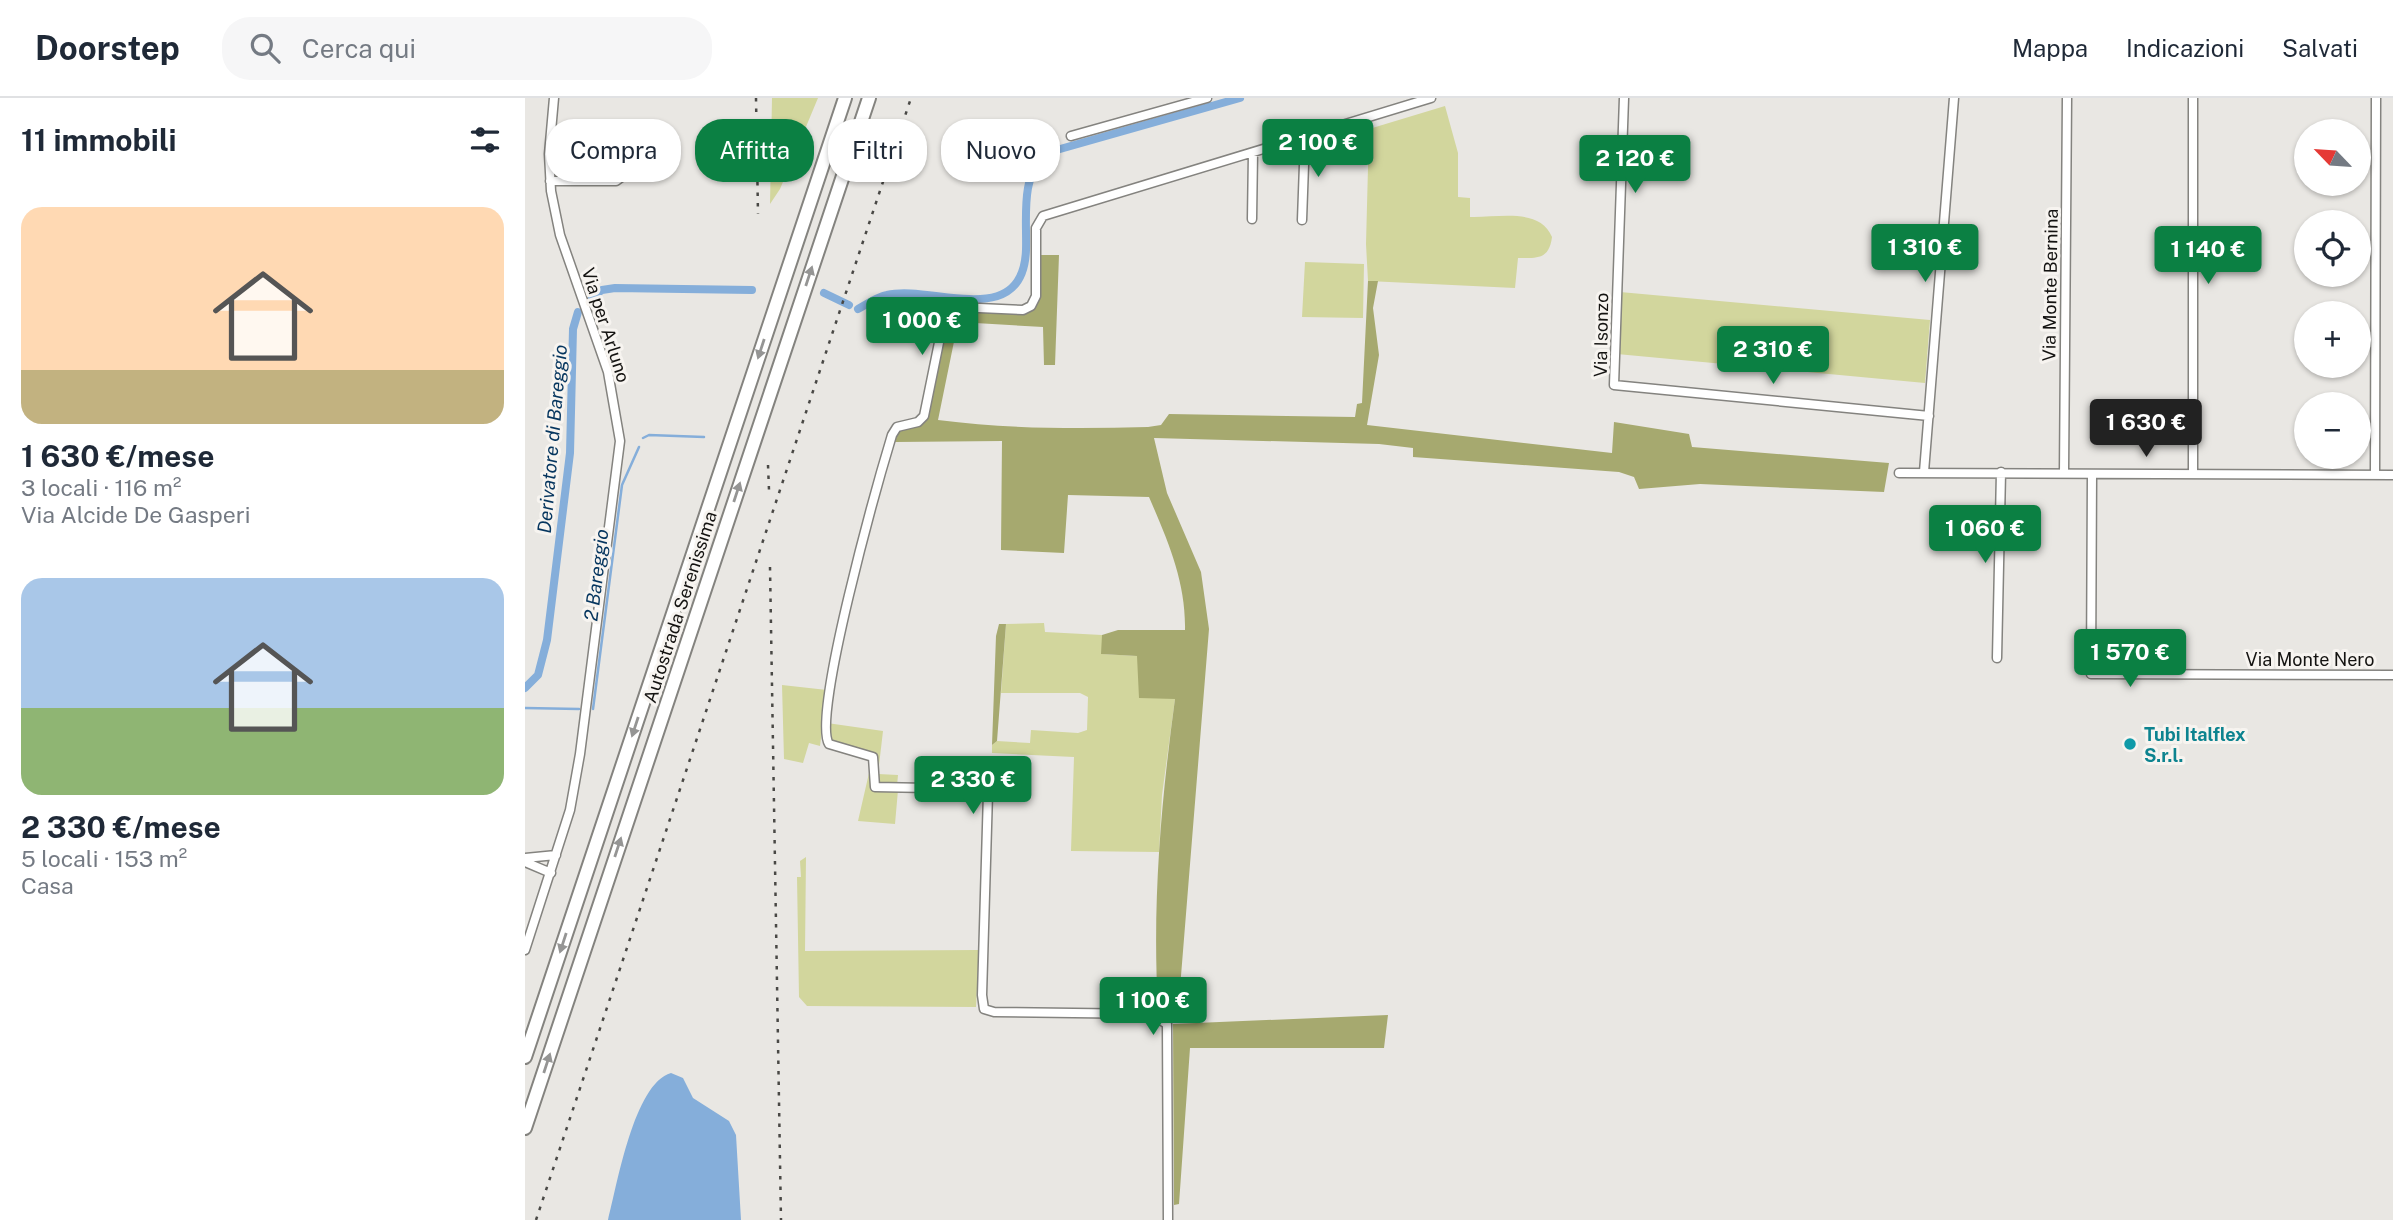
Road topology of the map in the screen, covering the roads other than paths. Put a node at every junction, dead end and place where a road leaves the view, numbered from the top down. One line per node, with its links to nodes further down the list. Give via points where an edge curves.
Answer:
1 (554, 98): 11 (street, Via per Arluno)
2 (845, 98): 33 (highway, Autostrada Serenissima, one-way to 33)
3 (869, 98): 34 (highway, Autostrada Serenissima, one-way to 3)
4 (1207, 98): 12 (street)
5 (1431, 98): 13 (street)
6 (1624, 98): 18 (street, Via Isonzo, via 1614,385)
7 (1954, 98): 18 (street)
8 (2067, 98): 22 (street, Via Monte Bernina)
9 (2193, 98): 24 (street)
10 (2377, 98): 25 (street)
11 (553, 119)
12 (1071, 136)
13 (1305, 137): 14 (street); 17 (street)
14 (1253, 153): 16 (street); 35 (street, via 1043,216 1036,228 1036,296 1031,306 1023,310 957,307 945,313 924,416 897,427 889,444 837,649 824,731 832,746 873,757 875,787 983,789 988,793 984,1009 1151,1014 1167,1024)
15 (550, 182): 29 (street, Via per Arluno, via 560,235 608,372 620,441 580,754)
16 (1252, 219)
17 (1302, 220)
18 (1929, 416): 19 (street)
19 (1924, 472): 20 (street); 21 (street)
20 (2001, 472): 22 (street); 27 (street)
21 (1899, 473)
22 (2064, 473): 23 (street)
23 (2092, 474): 24 (street); 28 (street, Via Monte Nero, via 2091,674)
24 (2193, 474): 25 (street)
25 (2375, 474): 26 (street)
26 (2393, 475)
27 (1997, 658)
28 (2393, 675)
29 (557, 854): 30 (street); 31 (street, Via per Arluno)
30 (525, 860): 31 (street)
31 (551, 873): 32 (street, Via per Arluno)
32 (525, 950)
33 (525, 1058)
34 (525, 1128)
35 (1168, 1220)

